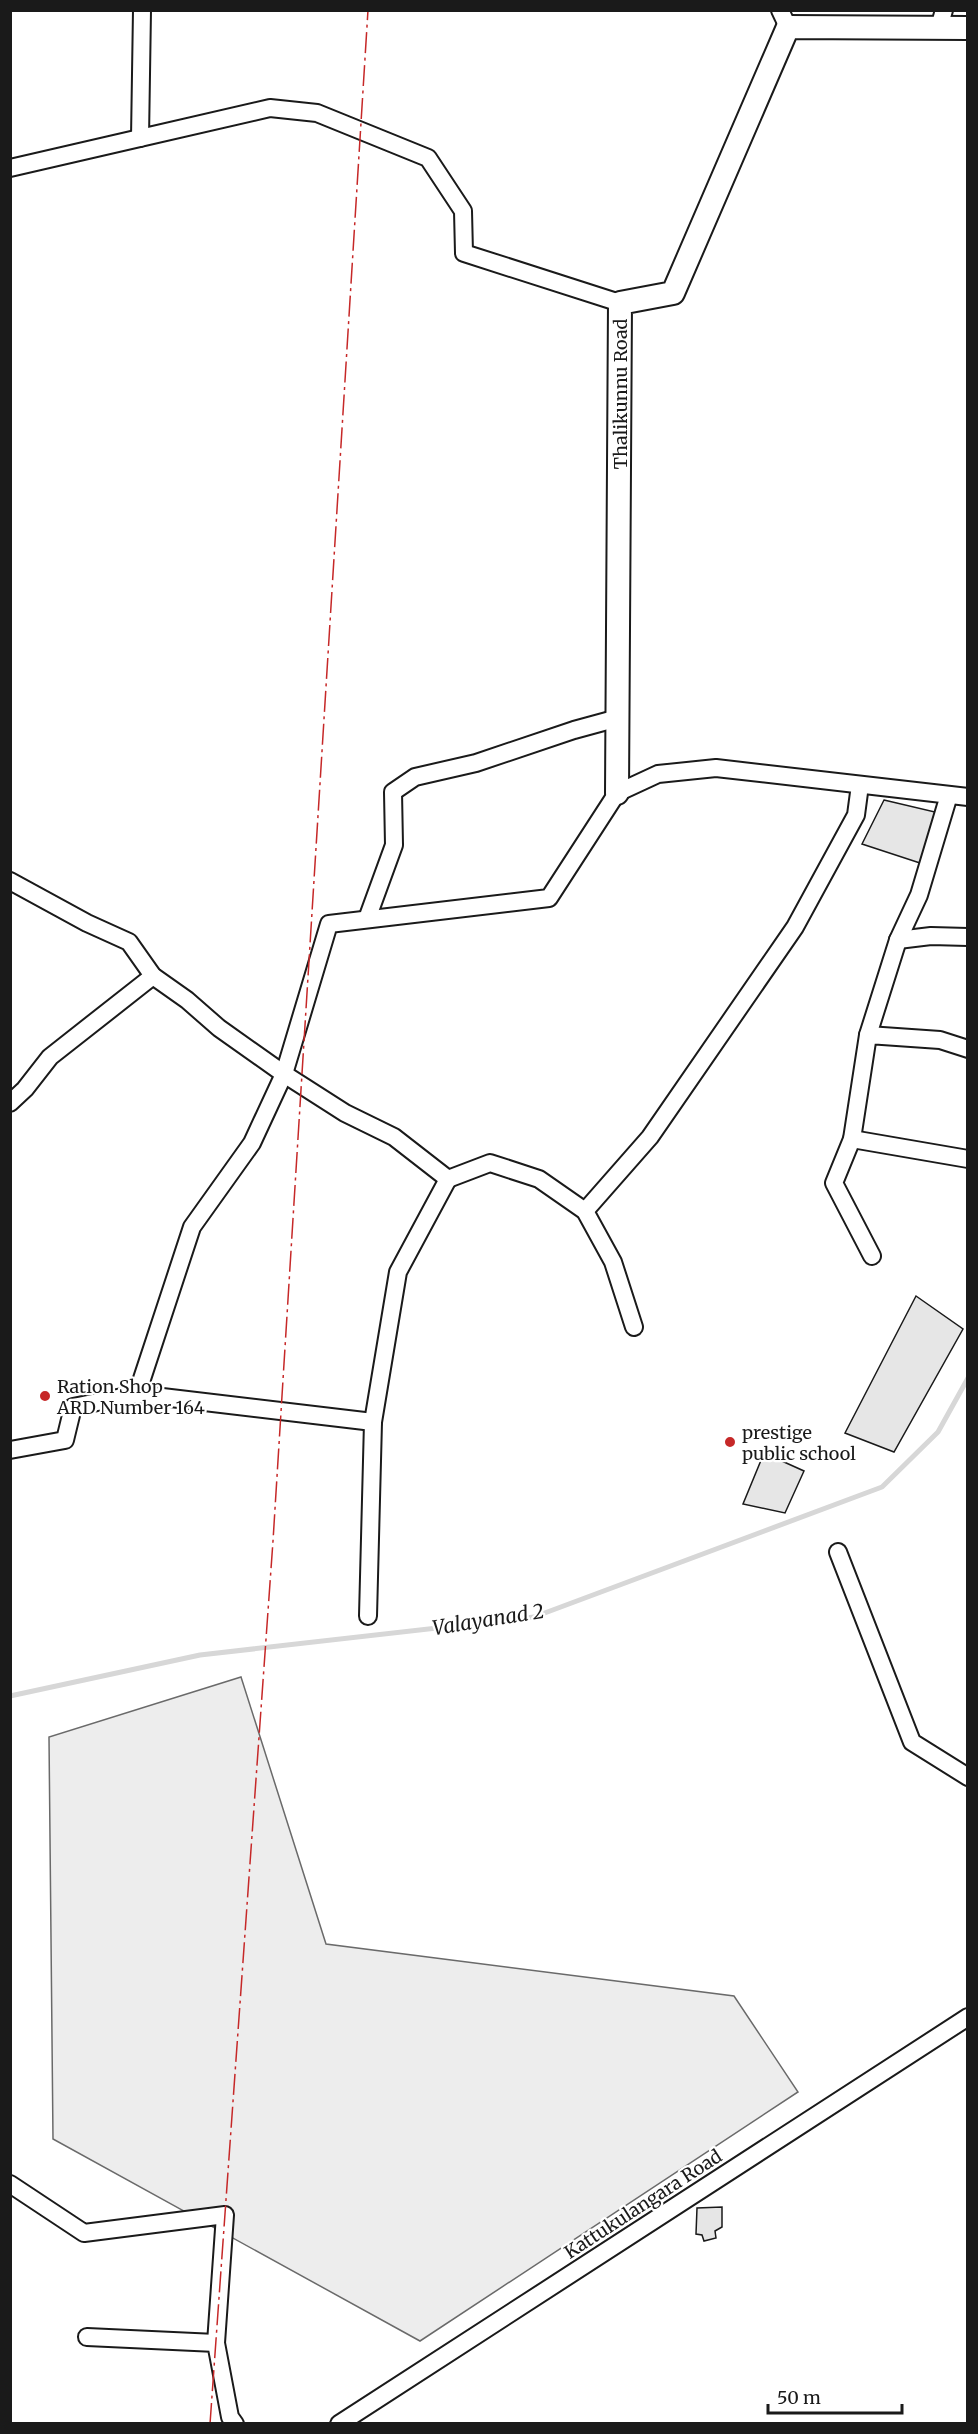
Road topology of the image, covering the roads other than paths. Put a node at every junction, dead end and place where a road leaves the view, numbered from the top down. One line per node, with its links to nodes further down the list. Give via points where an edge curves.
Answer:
1 (142, 10): 5 (street)
2 (784, 19): 3 (street, Thalikunnu Road); 7 (street, Thalikunnu Road, via 673,293)
3 (941, 19): 4 (street, Thalikunnu Road)
4 (968, 28)
5 (140, 138): 6 (street); 7 (street, via 270,108 317,113 428,158 463,211 465,253)
6 (10, 168)
7 (620, 303): 8 (street, Thalikunnu Road)
8 (618, 718): 10 (street, Thalikunnu Road); 14 (street, via 476,763 415,777 393,792 394,845)
9 (860, 785): 10 (street, via 716,768 658,774); 11 (street); 25 (street, via 856,815 795,927 650,1137)
10 (617, 793): 14 (street, via 549,898)
11 (949, 795): 12 (street); 16 (street, via 919,895)
12 (968, 797)
13 (10, 881): 17 (street, via 129,942)
14 (367, 919): 20 (street, via 329,924)
15 (968, 937): 16 (street)
16 (898, 940): 18 (street)
17 (153, 976): 20 (street); 21 (street, via 50,1057)
18 (868, 1035): 19 (street, via 940,1040); 22 (street)
19 (968, 1049)
20 (284, 1074): 24 (street, via 345,1113 394,1137); 28 (street, via 252,1143 192,1227)
21 (10, 1103)
22 (852, 1139): 23 (street); 26 (street, via 834,1183)
23 (968, 1159)
24 (448, 1179): 25 (street, via 490,1163 538,1179); 29 (street, via 398,1272)
25 (585, 1211): 27 (street, via 613,1262)
26 (872, 1256)
27 (634, 1328)
28 (136, 1394): 29 (street); 30 (street, via 73,1407 64,1440)
29 (373, 1422): 32 (street)
30 (10, 1450)
31 (838, 1552): 33 (street, via 912,1742)
32 (368, 1616)
33 (968, 1777)
34 (968, 2017): 39 (street, Kattukulangara Road)
35 (10, 2184): 37 (street, via 84,2233 225,2215)
36 (87, 2337): 37 (street)
37 (216, 2343): 38 (street, via 230,2417)
38 (235, 2424)
39 (339, 2424)

